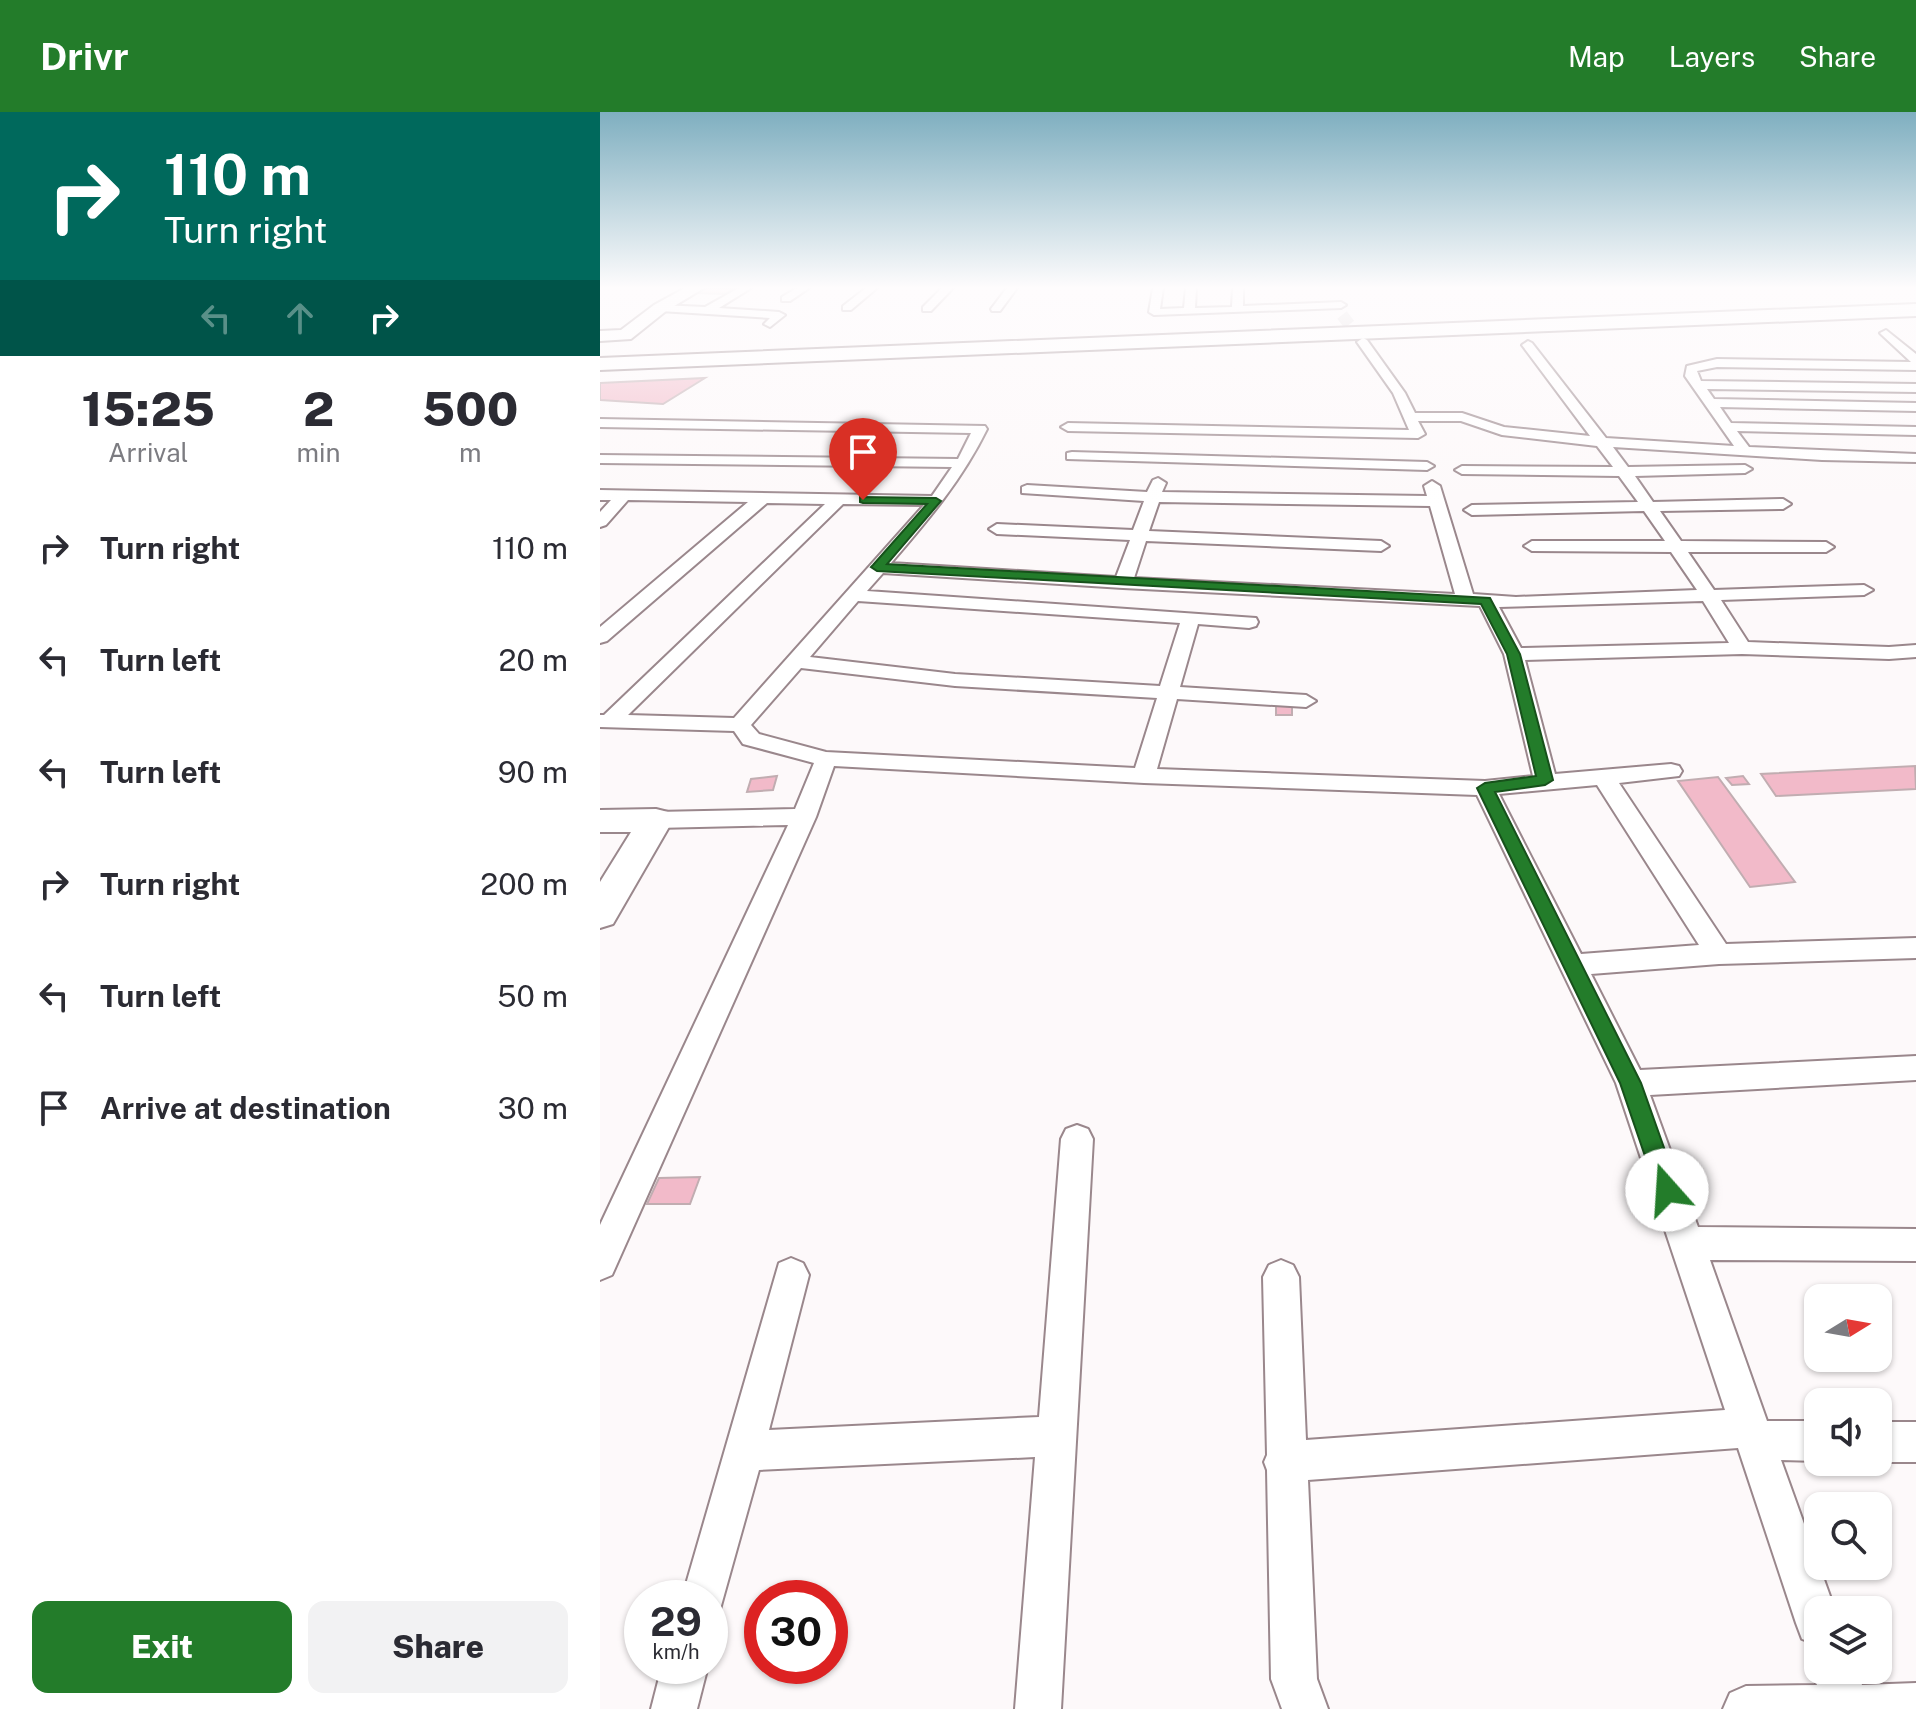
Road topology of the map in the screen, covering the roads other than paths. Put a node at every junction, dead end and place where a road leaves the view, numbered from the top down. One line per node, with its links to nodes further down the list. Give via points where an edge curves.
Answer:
1 (636, 363): 4 (highway)
2 (1377, 363): 10 (street)
3 (1542, 363): 17 (street)
4 (600, 364)
5 (1916, 366): 6 (street, via 1706,364 1691,369)
6 (1698, 385): 7 (street); 8 (street)
7 (1916, 388)
8 (1712, 403): 9 (street); 13 (street)
9 (1916, 407)
10 (1413, 417): 16 (street); 17 (street, via 1462,417 1502,431)
11 (600, 423): 23 (street, via 980,429)
12 (1068, 427): 14 (street)
13 (1729, 427): 15 (street); 18 (street)
14 (1174, 430): 16 (street); 22 (street)
15 (1916, 431)
16 (1418, 434): 24 (street)
17 (1604, 442): 18 (street); 27 (street)
18 (1745, 452): 20 (street)
19 (1072, 456): 22 (street)
20 (1916, 458)
21 (600, 459): 23 (street)
22 (1168, 461): 24 (street); 31 (street)
23 (963, 463): 34 (street)
24 (1427, 466): 35 (street)
25 (1745, 469): 27 (street)
26 (1462, 470): 27 (street)
27 (1624, 472): 37 (street)
28 (1027, 490): 31 (street)
29 (600, 495): 30 (street)
30 (623, 496): 32 (street); 39 (street)
31 (1151, 497): 35 (street); 41 (street)
32 (763, 498): 33 (street); 54 (street)
33 (839, 499): 34 (street); 61 (street)
34 (936, 501): 46 (street)
35 (1437, 501): 51 (street)
36 (1783, 504): 37 (street)
37 (1649, 507): 38 (street); 44 (street)
38 (1472, 510)
39 (600, 522)
40 (997, 529): 41 (street)
41 (1139, 535): 42 (street); 47 (street)
42 (1381, 546)
43 (1532, 546): 44 (street)
44 (1676, 546): 45 (street); 50 (street)
45 (1826, 547)
46 (877, 567): 47 (street); 49 (street)
47 (1123, 583): 51 (street)
48 (1864, 590): 50 (street)
49 (853, 595): 52 (street); 58 (street)
50 (1710, 595): 51 (street); 55 (street)
51 (1475, 599): 57 (street)
52 (1190, 620): 53 (street); 59 (street)
53 (1249, 622)
54 (600, 637)
55 (1742, 648): 56 (street); 57 (street)
56 (1916, 651)
57 (1514, 654): 67 (street)
58 (794, 661): 59 (street, via 955,680); 62 (street)
59 (1168, 694): 60 (street); 65 (street)
60 (1306, 701)
61 (605, 721): 62 (street)
62 (740, 725): 63 (street, via 751,739)
63 (826, 759): 65 (street); 69 (street)
64 (1671, 771): 66 (street)
65 (1144, 776): 68 (street)
66 (1603, 776): 67 (street); 74 (street)
67 (1545, 780): 68 (street)
68 (1485, 788): 75 (street)
69 (804, 817): 70 (street); 81 (street)
70 (656, 820): 71 (street); 72 (street)
71 (600, 821)
72 (600, 914)
73 (1916, 948): 74 (street)
74 (1719, 954): 75 (street)
75 (1572, 965): 77 (street)
76 (1916, 1068): 77 (street)
77 (1631, 1083): 79 (street)
78 (1077, 1139): 85 (street)
79 (1686, 1243): 80 (street); 84 (street)
80 (1916, 1245)
81 (602, 1253)
82 (791, 1275): 89 (street)
83 (1281, 1277): 90 (street)
84 (1752, 1434): 86 (street); 90 (street); 92 (street)
85 (1058, 1436): 89 (street); 98 (street)
86 (1804, 1440)
87 (1892, 1442): 88 (street)
88 (1916, 1442)
89 (743, 1451): 91 (street)
90 (1284, 1462): 99 (street, via 1294,1679)
91 (709, 1580)
92 (1809, 1596)
93 (680, 1684): 97 (street)
94 (1839, 1684): 96 (street)
95 (1916, 1706): 96 (street)
96 (1848, 1708): 100 (street)
97 (674, 1709)
98 (1038, 1709)
99 (1305, 1709)
100 (1746, 1709)

